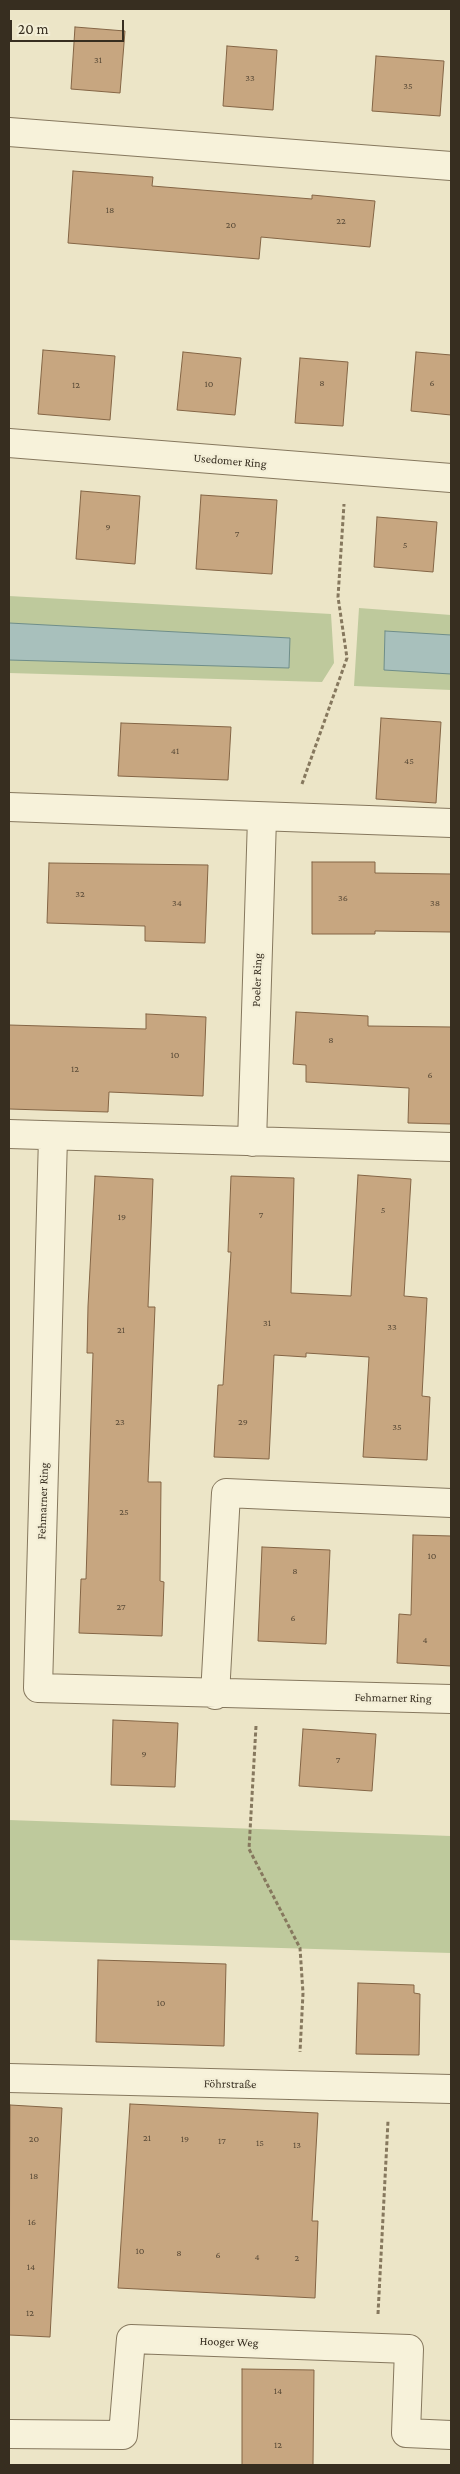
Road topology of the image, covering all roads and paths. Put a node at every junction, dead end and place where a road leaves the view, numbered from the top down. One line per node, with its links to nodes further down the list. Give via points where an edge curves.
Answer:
1 (9, 132): 2 (street)
2 (451, 166)
3 (9, 443): 4 (street, Usedomer Ring)
4 (346, 470): 5 (street, Usedomer Ring); 8 (path, via 338,598 346,658)
5 (451, 478)
6 (9, 807): 7 (street)
7 (262, 818): 8 (street); 12 (street, Poeler Ring)
8 (290, 818): 9 (street)
9 (451, 822)
10 (9, 1134): 11 (street)
11 (53, 1136): 12 (street); 15 (street, Fehmarner Ring, via 38,1688)
12 (252, 1142): 13 (street)
13 (451, 1147)
14 (451, 1503): 15 (street, via 226,1493)
15 (215, 1694): 16 (street, Fehmarner Ring)
16 (258, 1696): 17 (street, Fehmarner Ring); 19 (path, via 249,1849 300,1948 303,1993)
17 (451, 1699)
18 (9, 2078): 19 (street, Föhrstraße)
19 (298, 2085): 20 (street, Föhrstraße)
20 (390, 2088): 21 (street, Föhrstraße); 22 (path)
21 (451, 2089)
22 (376, 2348): 23 (street, Hooger Weg, via 131,2339 123,2435); 24 (street, Hooger Weg, via 409,2349 406,2433)
23 (9, 2434)
24 (451, 2436)

